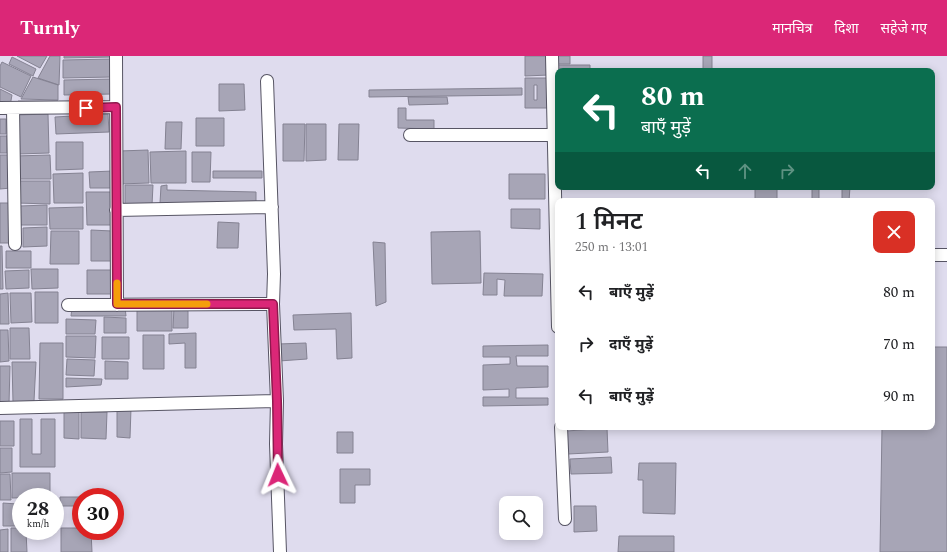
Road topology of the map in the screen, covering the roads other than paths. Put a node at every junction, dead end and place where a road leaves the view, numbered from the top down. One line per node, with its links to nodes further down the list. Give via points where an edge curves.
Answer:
1 (116, 56): 4 (street)
2 (552, 56): 8 (street)
3 (267, 81): 10 (street)
4 (116, 107): 6 (street); 11 (street)
5 (0, 108): 6 (street)
6 (13, 108): 12 (street)
7 (410, 135): 8 (street)
8 (553, 135): 9 (street)
9 (555, 200)
10 (272, 207): 11 (street); 16 (street)
11 (116, 210): 15 (street)
12 (15, 244)
13 (947, 255): 14 (street)
14 (935, 256)
15 (117, 304): 16 (street); 17 (street)
16 (273, 304): 18 (street)
17 (68, 305)
18 (277, 401): 19 (street); 22 (street)
19 (0, 408)
20 (561, 430): 21 (street)
21 (565, 519)
22 (280, 552)

